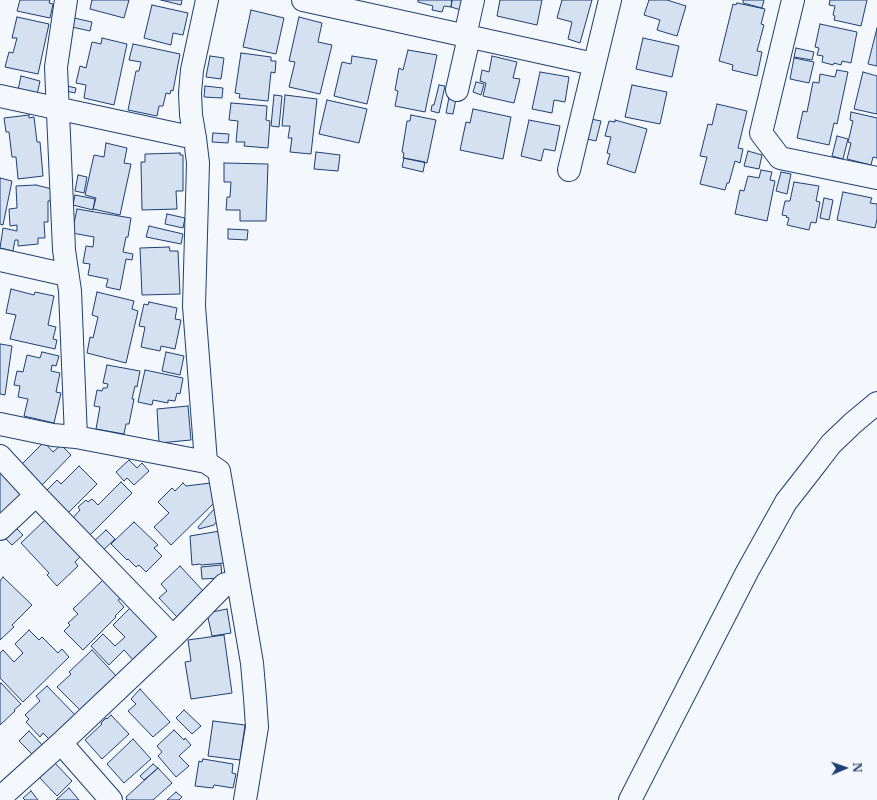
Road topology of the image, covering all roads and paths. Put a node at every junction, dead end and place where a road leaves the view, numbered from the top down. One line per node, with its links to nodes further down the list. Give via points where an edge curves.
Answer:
1 (66, 0): 12 (street, via 56,67)
2 (207, 0): 13 (street, via 192,70 190,93)
3 (303, 0): 7 (street)
4 (474, 0): 8 (street)
5 (610, 0): 9 (street)
6 (793, 0): 15 (street, via 761,133 780,158)
7 (341, 4): 8 (street)
8 (467, 36): 9 (street); 10 (street)
9 (594, 64): 14 (street)
10 (457, 90)
11 (0, 96): 12 (street)
12 (58, 109): 13 (street); 17 (street)
13 (196, 138): 22 (street, via 198,163 194,306)
14 (569, 170)
15 (877, 178)
16 (0, 260): 17 (street)
17 (67, 275): 20 (street, via 70,291)
18 (877, 403): 31 (street, via 831,444 786,502 747,572)
19 (0, 424): 20 (street)
20 (76, 437): 22 (street)
21 (0, 456): 23 (street)
22 (206, 462): 25 (street, via 219,471)
23 (36, 495): 24 (street); 26 (street)
24 (0, 529)
25 (238, 582): 26 (street, via 225,584); 30 (street, via 252,663 257,727)
26 (174, 636): 27 (street)
27 (61, 743): 28 (street); 29 (street)
28 (0, 798)
29 (111, 800)
30 (245, 800)
31 (630, 800)

